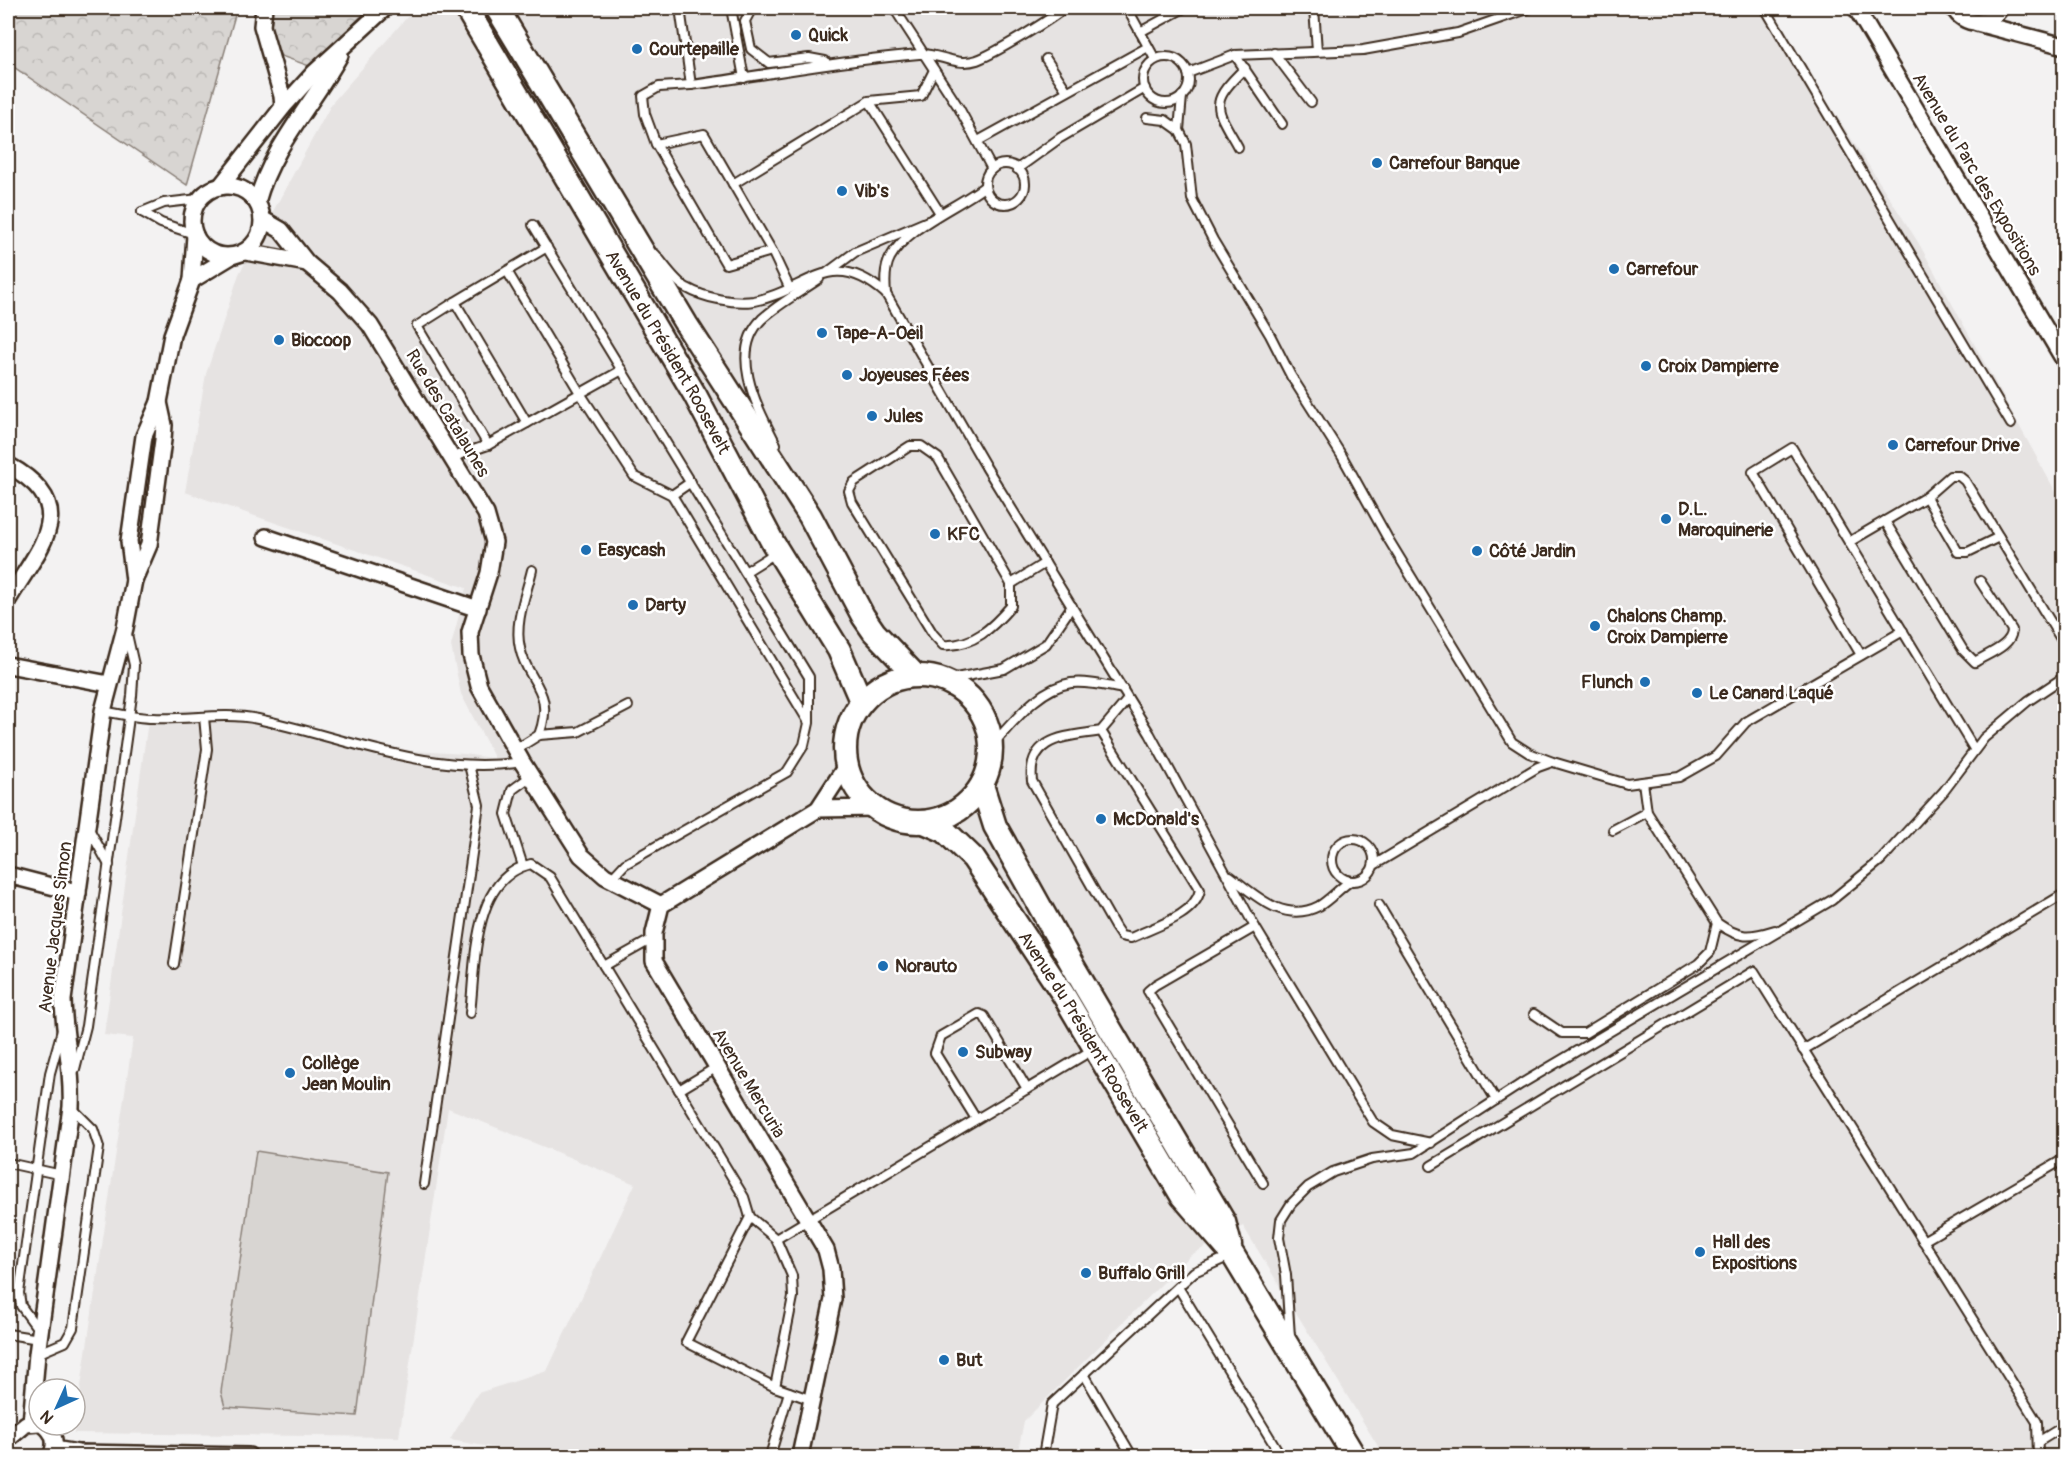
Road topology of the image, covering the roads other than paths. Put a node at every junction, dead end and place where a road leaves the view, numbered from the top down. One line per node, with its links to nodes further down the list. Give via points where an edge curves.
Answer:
1 (264, 8): 40 (street, via 262,26)
2 (385, 8): 20 (street)
3 (497, 8): 56 (main road, Avenue du Président Roosevelt)
4 (680, 8): 34 (lane)
5 (731, 8): 33 (lane)
6 (752, 8): 29 (lane, via 745,21 751,49 759,58 769,63 809,58)
7 (894, 8): 25 (lane)
8 (1064, 8): 25 (lane, via 977,60 958,62)
9 (1127, 8): 19 (lane)
10 (1184, 8): 19 (lane)
11 (1314, 8): 23 (lane)
12 (1530, 8): 23 (lane, via 1458,33 1363,50)
13 (1766, 8): 75 (lane)
14 (1856, 8): 71 (street, Avenue du Parc des Expositions)
15 (1954, 8): 18 (street, via 1961,17)
16 (2000, 8): 18 (street, via 1992,18)
17 (469, 12): 87 (main road, Avenue du Président Roosevelt, via 642,304)
18 (1977, 23): 21 (street)
19 (1140, 32): 22 (lane)
20 (347, 41): 40 (street); 53 (street, via 323,85 272,160)
21 (2064, 46)
22 (1148, 47): 28 (lane); 36 (lane)
23 (1317, 51): 24 (lane)
24 (1274, 52): 26 (lane); 39 (lane)
25 (923, 54): 29 (lane); 31 (lane)
26 (1235, 55): 30 (lane); 32 (lane)
27 (1046, 59): 36 (lane)
28 (1155, 60): 32 (lane, via 1174,59); 35 (lane, via 1144,75)
29 (830, 62): 33 (lane)
30 (1245, 68): 42 (lane); 46 (lane, via 1217,103 1217,111)
31 (934, 70): 38 (lane, via 921,96); 44 (lane)
32 (1188, 73): 37 (lane, via 1188,85)
33 (744, 78): 34 (lane)
34 (691, 86): 45 (lane, via 659,87 643,96)
35 (1145, 88): 37 (lane, via 1161,102); 48 (lane, via 1060,138)
36 (1067, 91): 44 (lane)
37 (1182, 96): 43 (lane)
38 (869, 101): 49 (lane); 54 (lane)
39 (1311, 102)
40 (283, 107): 51 (street)
41 (1147, 118): 43 (lane, via 1165,120)
42 (1282, 124)
43 (1179, 130): 118 (lane, via 1186,144 1192,199 1291,376 1512,742)
44 (978, 141): 47 (lane)
45 (656, 144): 49 (lane, via 704,134); 61 (lane, via 726,264)
46 (1238, 147)
47 (992, 169): 48 (lane, via 1005,165); 50 (lane)
48 (1017, 170): 50 (lane, via 1024,184 1021,195 1011,203 994,201)
49 (733, 184): 61 (lane)
50 (985, 186): 54 (lane)
51 (220, 187): 52 (street); 53 (street, via 240,189)
52 (199, 200): 59 (street, via 192,222); 59 (lane, via 164,203 142,212)
53 (257, 202): 55 (street)
54 (940, 213): 57 (lane)
55 (262, 219): 62 (street, via 259,238); 64 (street, Rue des Catalaunes, via 281,230)
56 (624, 219): 68 (lane, via 685,288 715,298 754,301); 82 (main road, Avenue du Président Roosevelt, via 686,324)
57 (928, 221): 66 (lane, via 855,252); 69 (lane, via 889,259)
58 (533, 225): 60 (lane)
59 (194, 235): 63 (street, via 203,248); 67 (street, Avenue Jacques Simon)
60 (547, 247): 65 (lane); 72 (lane)
61 (772, 251): 68 (lane)
62 (246, 252): 63 (street); 64 (street)
63 (230, 257): 67 (street)
64 (307, 263): 77 (street, Rue des Catalaunes, via 340,291 370,325)
65 (507, 271): 70 (lane); 73 (lane)
66 (829, 272): 68 (lane); 69 (lane, via 856,275); 82 (lane, via 761,320 750,338 748,363 748,382 754,399)
67 (192, 280): 96 (street, Avenue Jacques Simon, via 172,335 159,402 144,436 129,541 134,580)
68 (789, 287)
69 (886, 294): 88 (lane)
70 (455, 303): 74 (lane); 76 (lane, via 417,326)
71 (2064, 360)
72 (622, 370): 73 (lane); 79 (lane)
73 (580, 393): 74 (lane); 80 (lane, via 634,476)
74 (527, 423): 76 (lane)
75 (2011, 424)
76 (488, 445): 77 (lane)
77 (453, 457): 95 (street, Rue des Catalaunes, via 486,514 494,542)
78 (8, 465): 93 (street, via 36,484 49,502 51,522)
79 (691, 482): 80 (lane); 90 (lane)
80 (672, 495): 112 (lane)
81 (1926, 497): 83 (lane); 85 (lane, via 1958,552 1968,552); 85 (lane, via 1950,476 1959,476)
82 (810, 516): 101 (main road, Avenue du Président Roosevelt, via 863,616)
83 (1885, 521): 86 (lane); 91 (lane, via 1963,650 1975,662 2012,636 2012,630)
84 (266, 537): 95 (street)
85 (1999, 537): 98 (lane)
86 (1850, 542): 97 (lane); 99 (lane, via 1792,448 1753,472)
87 (778, 551): 90 (lane); 107 (main road, Avenue du Président Roosevelt, via 839,650)
88 (1045, 563): 92 (lane); 94 (lane)
89 (531, 570): 114 (lane, via 518,627 520,650 541,690 545,719)
90 (745, 572): 112 (lane, via 809,677)
91 (1980, 581)
92 (1011, 585): 92 (lane, via 938,458 921,446 910,446 854,482 849,491 852,502 943,645 970,641 993,627 1011,606)
93 (8, 600)
94 (1072, 606): 103 (lane, via 1046,644 1004,669); 105 (lane)
95 (478, 609): 117 (street, Rue des Catalaunes, via 470,632 479,686)
96 (125, 628): 104 (street, Avenue Jacques Simon); 110 (lane, via 134,664)
97 (1903, 631): 99 (lane); 116 (lane)
98 (2064, 644)
99 (1861, 655): 122 (lane, via 1746,722 1716,756 1679,777)
100 (8, 664): 104 (street)
101 (915, 675): 103 (main road); 107 (main road, via 886,682)
102 (2064, 677): 116 (lane, via 2028,701)
103 (945, 680): 115 (main road, via 978,706)
104 (109, 684): 109 (street, Avenue Jacques Simon)
105 (1123, 689): 106 (lane); 115 (lane, via 1087,683 1054,690 1027,709)
106 (1128, 699): 113 (lane); 133 (lane)
107 (861, 701): 120 (main road, via 849,721 844,743)
108 (628, 706): 114 (lane, via 578,732)
109 (103, 711): 110 (lane); 128 (street, Avenue Jacques Simon)
110 (130, 715): 111 (lane); 130 (lane)
111 (204, 717): 119 (lane, via 256,719 396,756); 145 (lane, via 207,748)
112 (809, 723): 135 (lane, via 804,745 787,772 625,864)
113 (1101, 731): 113 (lane, via 1054,739 1035,754 1030,767 1032,781 1121,936 1131,938 1187,910 1198,900 1200,890)
114 (538, 735): 117 (lane)
115 (991, 746): 123 (main road)
116 (1974, 749): 143 (lane, via 1944,791 1881,860 1832,900)
117 (519, 756): 119 (lane, via 488,768); 121 (street, Rue des Catalaunes)
118 (1553, 762): 122 (lane, via 1627,784); 131 (lane, via 1538,767)
119 (469, 765): 166 (lane, via 479,805)
120 (846, 766): 124 (main road, via 855,787); 125 (street)
121 (531, 776): 132 (lane, via 512,790 506,814); 135 (street, Rue des Catalaunes, via 581,855)
122 (1643, 782): 126 (lane)
123 (982, 785): 127 (main road, via 957,810); 171 (main road, Avenue du Président Roosevelt, via 995,826 1224,1222)
124 (875, 808): 125 (street); 127 (main road, via 904,821)
125 (818, 809): 139 (street)
126 (1647, 812): 129 (lane); 141 (lane)
127 (924, 822): 150 (main road, Avenue du Président Roosevelt, via 945,831 973,858)
128 (87, 826): 130 (lane); 137 (street, Avenue Jacques Simon)
129 (1613, 830)
130 (109, 865): 153 (lane, via 86,1026)
131 (1374, 865): 136 (lane, via 1365,879); 136 (lane, via 1375,856 1365,843 1358,839 1342,842 1335,848 1332,864 1335,872)
132 (524, 866): 146 (lane, via 531,864 550,877); 147 (lane, via 500,879 488,904 480,931)
133 (1226, 873): 136 (lane, via 1267,905 1299,912 1319,906); 142 (lane)
134 (8, 875): 137 (street)
135 (611, 879): 139 (street, Rue des Catalaunes)
136 (1349, 882)
137 (78, 893): 149 (street, Avenue Jacques Simon)
138 (2064, 894): 151 (lane)
139 (662, 905): 144 (street, Avenue Mercuria)
140 (1379, 905): 156 (lane)
141 (1717, 923): 143 (lane, via 1731,933 1750,938); 148 (lane, via 1710,952 1698,964 1585,1034 1562,1033)
142 (1255, 927): 159 (lane, via 1374,1122 1392,1135); 165 (lane, via 1148,991)
143 (1786, 927): 156 (lane)
144 (654, 938): 146 (lane); 152 (street, Avenue Mercuria, via 654,961)
145 (174, 964)
146 (604, 966): 155 (lane)
147 (470, 1013)
148 (1534, 1014)
149 (63, 1023): 153 (street, Avenue Jacques Simon); 163 (lane, via 50,1073)
150 (1095, 1048): 154 (lane); 171 (main road, Avenue du Président Roosevelt, via 1182,1196)
151 (1803, 1050): 162 (lane, via 1754,971); 170 (lane)
152 (717, 1067): 155 (lane); 168 (street, Avenue Mercuria)
153 (72, 1076): 157 (street, Avenue Jacques Simon)
154 (1027, 1089): 158 (lane); 158 (lane, via 984,1016 979,1014 941,1036 935,1053)
155 (679, 1090): 167 (lane, via 744,1197)
156 (1496, 1100): 159 (lane)
157 (71, 1107): 164 (street, Avenue Jacques Simon); 174 (lane, via 93,1129 99,1147 73,1328 65,1342)
158 (976, 1119): 168 (lane)
159 (1431, 1143): 175 (lane, via 1414,1153 1372,1159 1333,1172 1308,1187 1291,1204 1281,1220 1279,1238)
160 (2064, 1159): 170 (lane)
161 (8, 1162): 163 (lane)
162 (1431, 1166)
163 (37, 1169): 164 (lane); 174 (lane, via 19,1293 21,1306)
164 (62, 1174): 174 (street, Avenue Jacques Simon)
165 (1263, 1183)
166 (424, 1184)
167 (750, 1217): 169 (lane); 178 (lane, via 686,1342)
168 (808, 1219): 169 (lane); 180 (street, Avenue Mercuria, via 826,1250 833,1299)
169 (776, 1239): 178 (lane, via 792,1276 793,1297)
170 (1923, 1241): 185 (lane, via 2037,1422)
171 (1233, 1255): 172 (lane, via 1194,1272); 175 (main road, Avenue du Président Roosevelt)
172 (1178, 1287): 176 (lane); 193 (lane)
173 (8, 1334): 174 (lane)
174 (39, 1342): 177 (street, Avenue Jacques Simon)
175 (1292, 1353): 187 (main road, Avenue du Président Roosevelt)
176 (1084, 1374): 191 (lane, via 1052,1404); 192 (lane)
177 (39, 1377)
178 (776, 1387): 179 (lane)
179 (789, 1392): 180 (lane); 189 (lane)
180 (812, 1400): 190 (street, Avenue Mercuria)
181 (27, 1426): 184 (street)
182 (2064, 1426): 185 (lane)
183 (53, 1437): 186 (street)
184 (8, 1439)
185 (2038, 1442): 194 (lane)
186 (53, 1453): 188 (street)
187 (1350, 1455)
188 (249, 1456)
189 (770, 1456)
190 (800, 1456)
191 (1043, 1456)
192 (1132, 1456)
193 (1281, 1456)
194 (2038, 1456)

